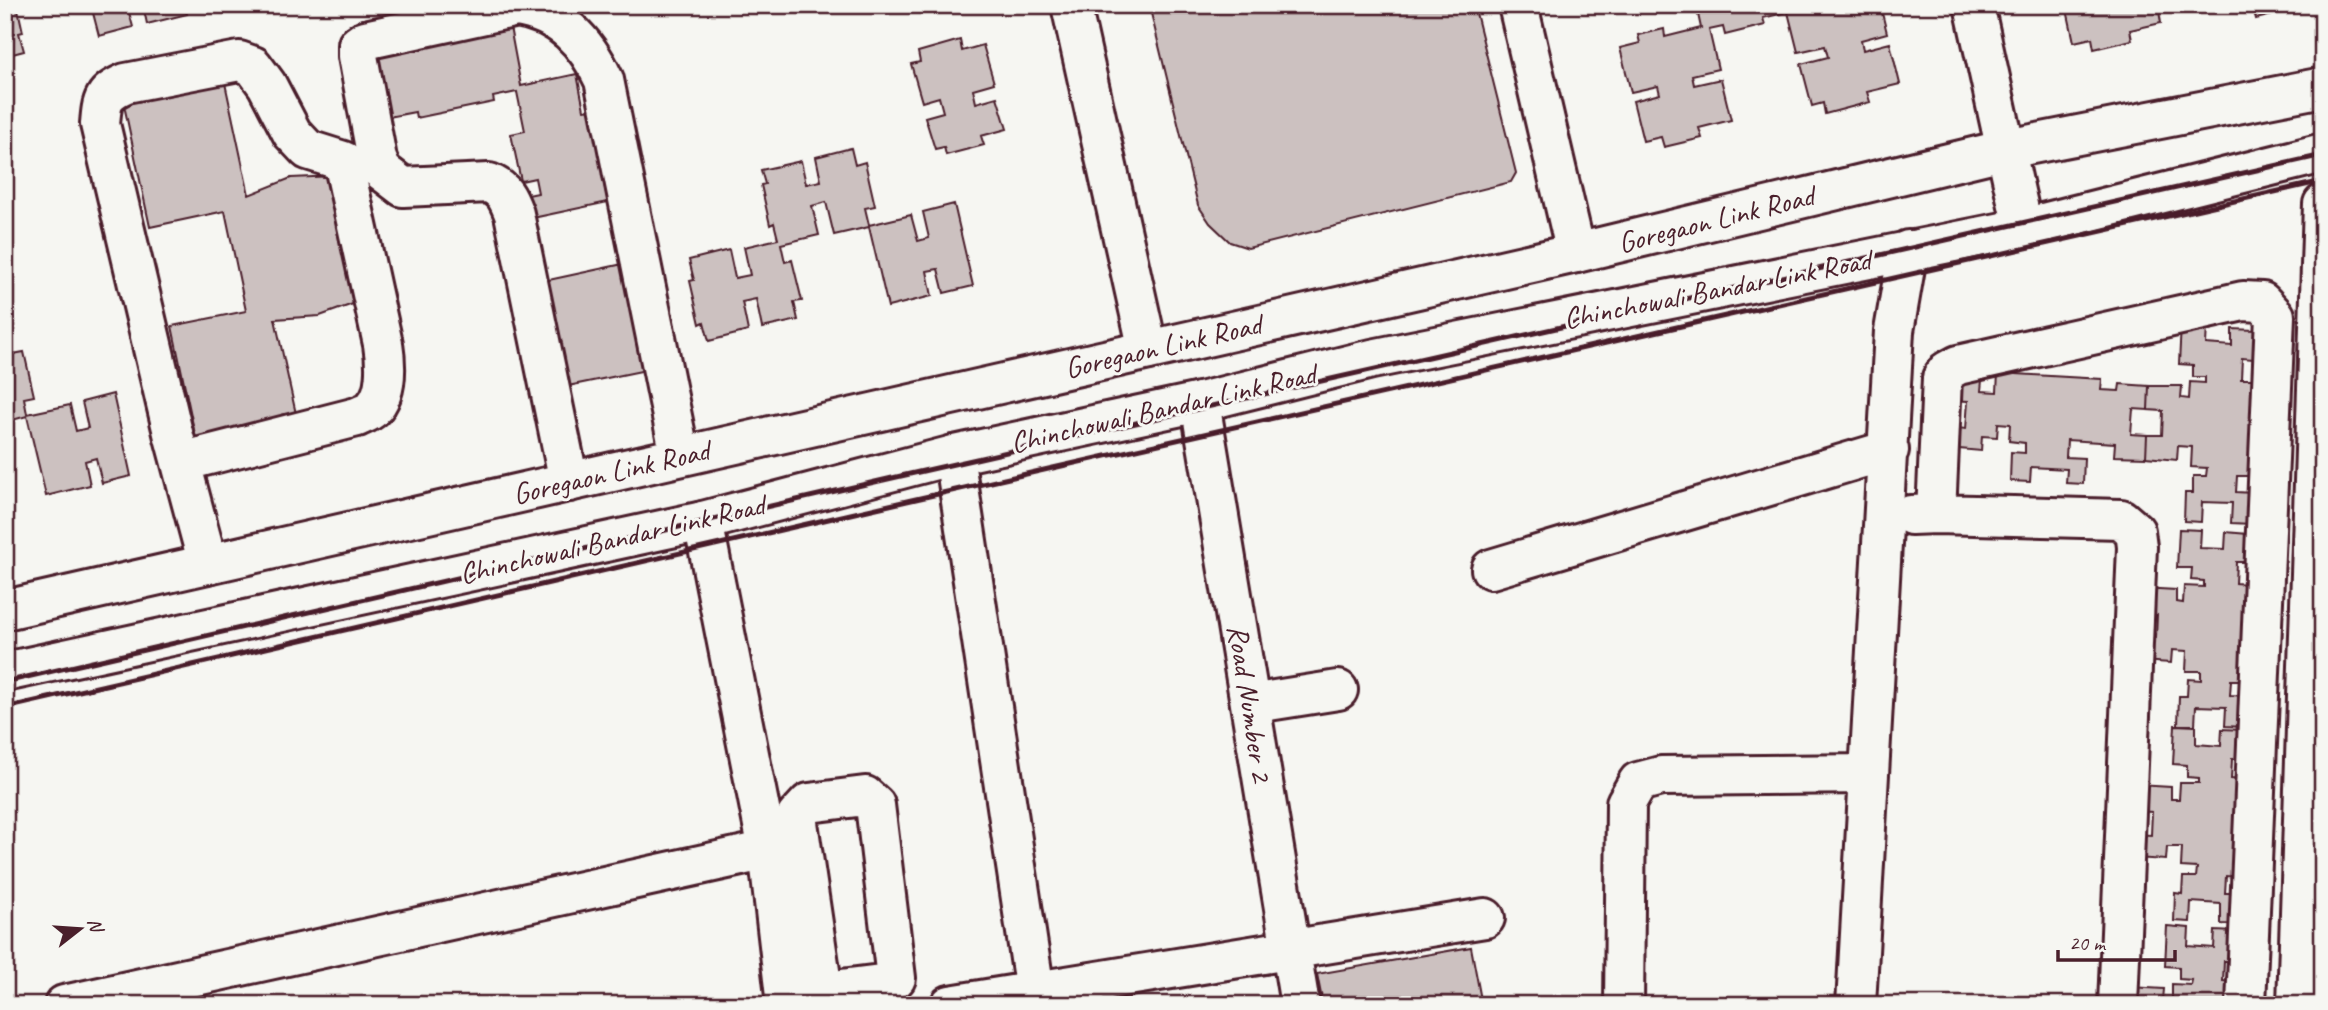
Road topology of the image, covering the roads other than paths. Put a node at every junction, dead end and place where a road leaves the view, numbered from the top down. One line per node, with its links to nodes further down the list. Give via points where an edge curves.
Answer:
1 (1070, 5): 13 (street)
2 (1518, 5): 10 (street)
3 (1974, 5): 5 (street)
4 (2323, 87): 5 (street, Goregaon Link Road)
5 (2007, 149): 8 (street); 10 (street, Goregaon Link Road)
6 (2323, 153): 8 (street, Chinchowali Bandar Link Road)
7 (2323, 204): 12 (street)
8 (2023, 228): 9 (street, Chinchowali Bandar Link Road)
9 (1908, 250): 14 (street, Chinchowali Bandar Link Road, via 1372,359); 15 (street, via 1894,331)
10 (1576, 253): 13 (street, Goregaon Link Road)
11 (2274, 332): 12 (street); 21 (street, via 2275,316 2262,302 2243,301 1958,365 1942,378); 42 (street)
12 (2319, 335): 43 (street)
13 (1148, 349): 17 (street, Goregaon Link Road)
14 (1200, 402): 16 (street, Chinchowali Bandar Link Road); 28 (street, Road Number 2)
15 (1889, 450): 20 (street); 24 (street)
16 (954, 455): 22 (street, Chinchowali Bandar Link Road); 34 (street)
17 (680, 456): 19 (street, Goregaon Link Road); 19 (street, via 604,80 595,60 565,25 537,10 517,7 365,40 358,45 358,56 382,171 403,187 489,183 508,198)
18 (181, 462): 18 (street, via 100,124 102,106 110,90 126,83 239,61 253,66 292,133 308,150 343,161 383,344 383,388 373,409 357,417); 23 (street)
19 (569, 482): 23 (street, Goregaon Link Road)
20 (1884, 513): 21 (street); 29 (street)
21 (1936, 514): 41 (street, via 2121,519 2135,531)
22 (703, 521): 26 (street, Chinchowali Bandar Link Road); 30 (street)
23 (208, 564): 25 (street, Goregaon Link Road)
24 (1491, 569)
25 (5, 610)
26 (5, 672)
27 (1338, 690): 28 (street)
28 (1250, 704): 32 (street, Road Number 2)
29 (1868, 774): 39 (street, via 1661,776 1638,782 1626,803); 40 (street)
30 (768, 850): 35 (street); 36 (street)
31 (1485, 918): 32 (street)
32 (1291, 950): 34 (street); 38 (street, Road Number 2)
33 (822, 991): 33 (street, via 896,978 875,805 865,796 809,803 797,816); 35 (street)
34 (1036, 998): 37 (street)
35 (786, 1000)
36 (64, 1005)
37 (950, 1005)
38 (1300, 1005)
39 (1624, 1005)
40 (1856, 1005)
41 (2118, 1005)
42 (2246, 1005)
43 (2297, 1005)

